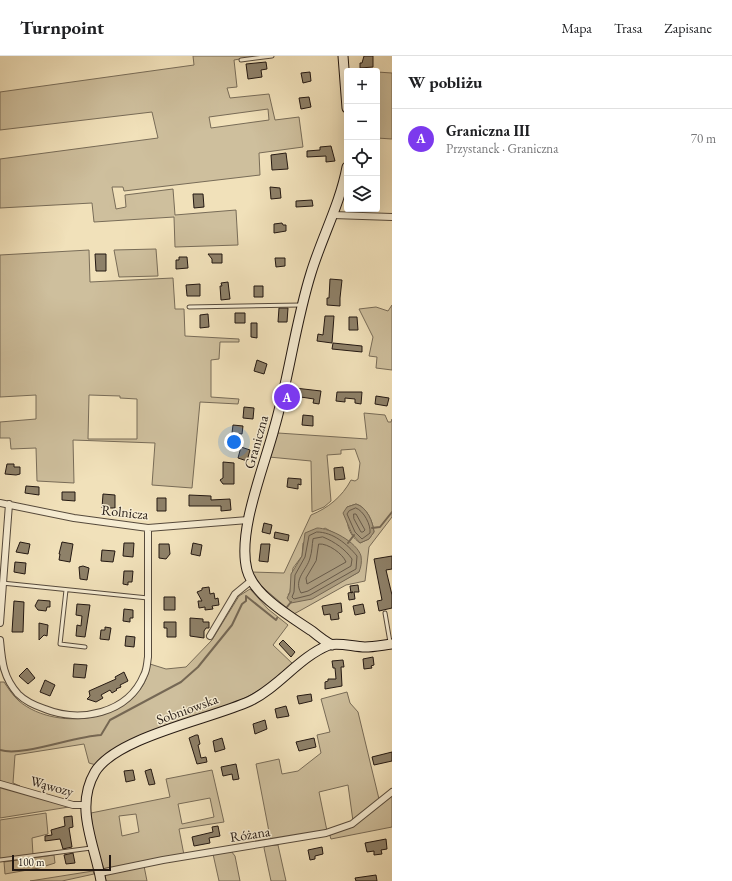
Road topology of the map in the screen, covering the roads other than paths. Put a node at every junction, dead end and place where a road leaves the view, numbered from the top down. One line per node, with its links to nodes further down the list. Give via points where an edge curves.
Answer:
1 (272, 56): 3 (lane)
2 (343, 56): 4 (street)
3 (241, 60)
4 (347, 104)
5 (345, 176): 6 (street, Graniczna)
6 (333, 214): 7 (street); 8 (street, Graniczna, via 311,274)
7 (392, 217)
8 (303, 305): 9 (lane); 12 (street, Graniczna, via 278,418)
9 (189, 307)
10 (0, 503): 11 (street, Rolnicza)
11 (9, 504): 13 (street, Rolnicza, via 74,518); 15 (street)
12 (248, 520): 13 (street, Rolnicza); 14 (street, Graniczna, via 245,558 247,571)
13 (148, 528): 17 (street)
14 (252, 580): 20 (street, via 235,594); 23 (street, Graniczna, via 284,612)
15 (2, 583): 16 (lane); 19 (street)
16 (66, 590): 17 (lane); 24 (lane, via 60,644)
17 (148, 598): 21 (street, via 149,640 145,675 125,701 106,711 90,715 58,714 24,698 3,668)
18 (385, 613): 22 (lane)
19 (0, 623)
20 (210, 636)
21 (0, 640)
22 (391, 644): 23 (street, via 364,647)
23 (332, 645): 27 (street, Sobniowska, via 303,661 250,701 122,748 95,772)
24 (85, 647)
25 (0, 784): 27 (street, Wąwozy, via 73,805)
26 (392, 792): 30 (street, Różana, via 352,824 326,833 163,860)
27 (85, 805): 28 (street, Sobniowska)
28 (93, 847): 29 (lane); 30 (street, Sobniowska)
29 (0, 860)
30 (100, 877)

